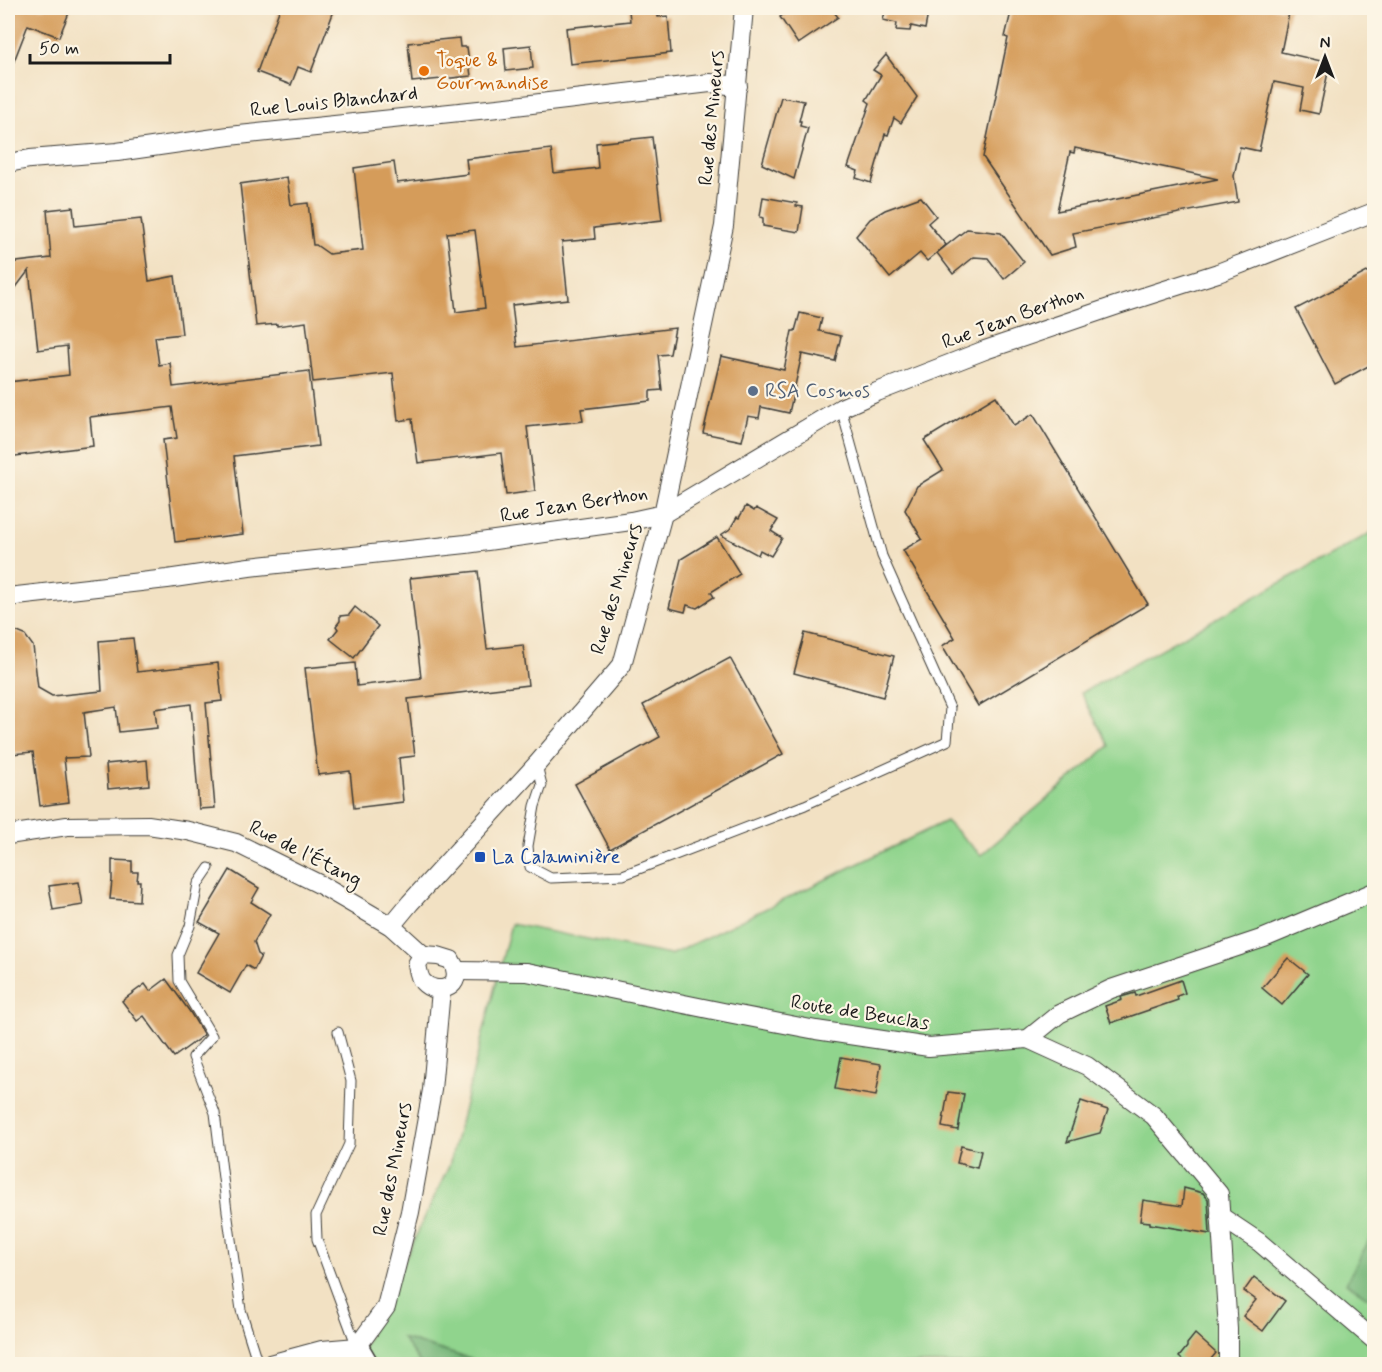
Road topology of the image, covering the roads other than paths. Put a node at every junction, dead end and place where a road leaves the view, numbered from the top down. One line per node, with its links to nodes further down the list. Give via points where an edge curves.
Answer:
1 (744, 8): 2 (street, Rue des Mineurs)
2 (738, 86): 3 (street, Rue Louis Blanchard, via 710,83); 6 (street, Rue des Mineurs, via 724,226)
3 (8, 163)
4 (1374, 212): 5 (street, Rue Jean Berthon, via 1218,273 985,350)
5 (840, 408): 6 (street, Rue Jean Berthon); 8 (lane, via 882,556 950,708 947,741 805,805 622,875 551,878 530,867 528,846 542,785)
6 (663, 514): 7 (street, Rue Jean Berthon, via 466,544); 8 (street, Rue des Mineurs, via 622,665)
7 (8, 597)
8 (537, 764): 12 (street, Rue des Mineurs)
9 (8, 835): 12 (street, Rue de l'Étang, via 67,826 148,825 188,831 236,843 319,884)
10 (209, 868): 21 (lane, via 198,884 190,926 178,955 179,981 212,1036 193,1057 215,1113 241,1310)
11 (1374, 892): 17 (street, via 1264,938 1111,988 1059,1014)
12 (391, 926): 13 (street, Rue de l'Étang)
13 (423, 955): 14 (street, Rue de l'Étang, via 451,960); 15 (street, via 417,964 423,982)
14 (456, 971): 15 (street, via 454,981); 17 (street, Route de Beuclas, via 528,972 739,1016 928,1047)
15 (441, 990): 20 (street, Rue des Mineurs, via 432,1090 410,1212 386,1306)
16 (338, 1032): 20 (lane, via 351,1081 349,1143 316,1215 317,1239)
17 (1028, 1039): 18 (street, via 1087,1066 1154,1116 1219,1194)
18 (1220, 1216): 19 (street, via 1259,1242); 23 (street)
19 (1374, 1340)
20 (362, 1356): 22 (street, via 321,1350)
21 (258, 1365)
22 (270, 1365)
23 (1228, 1365)

